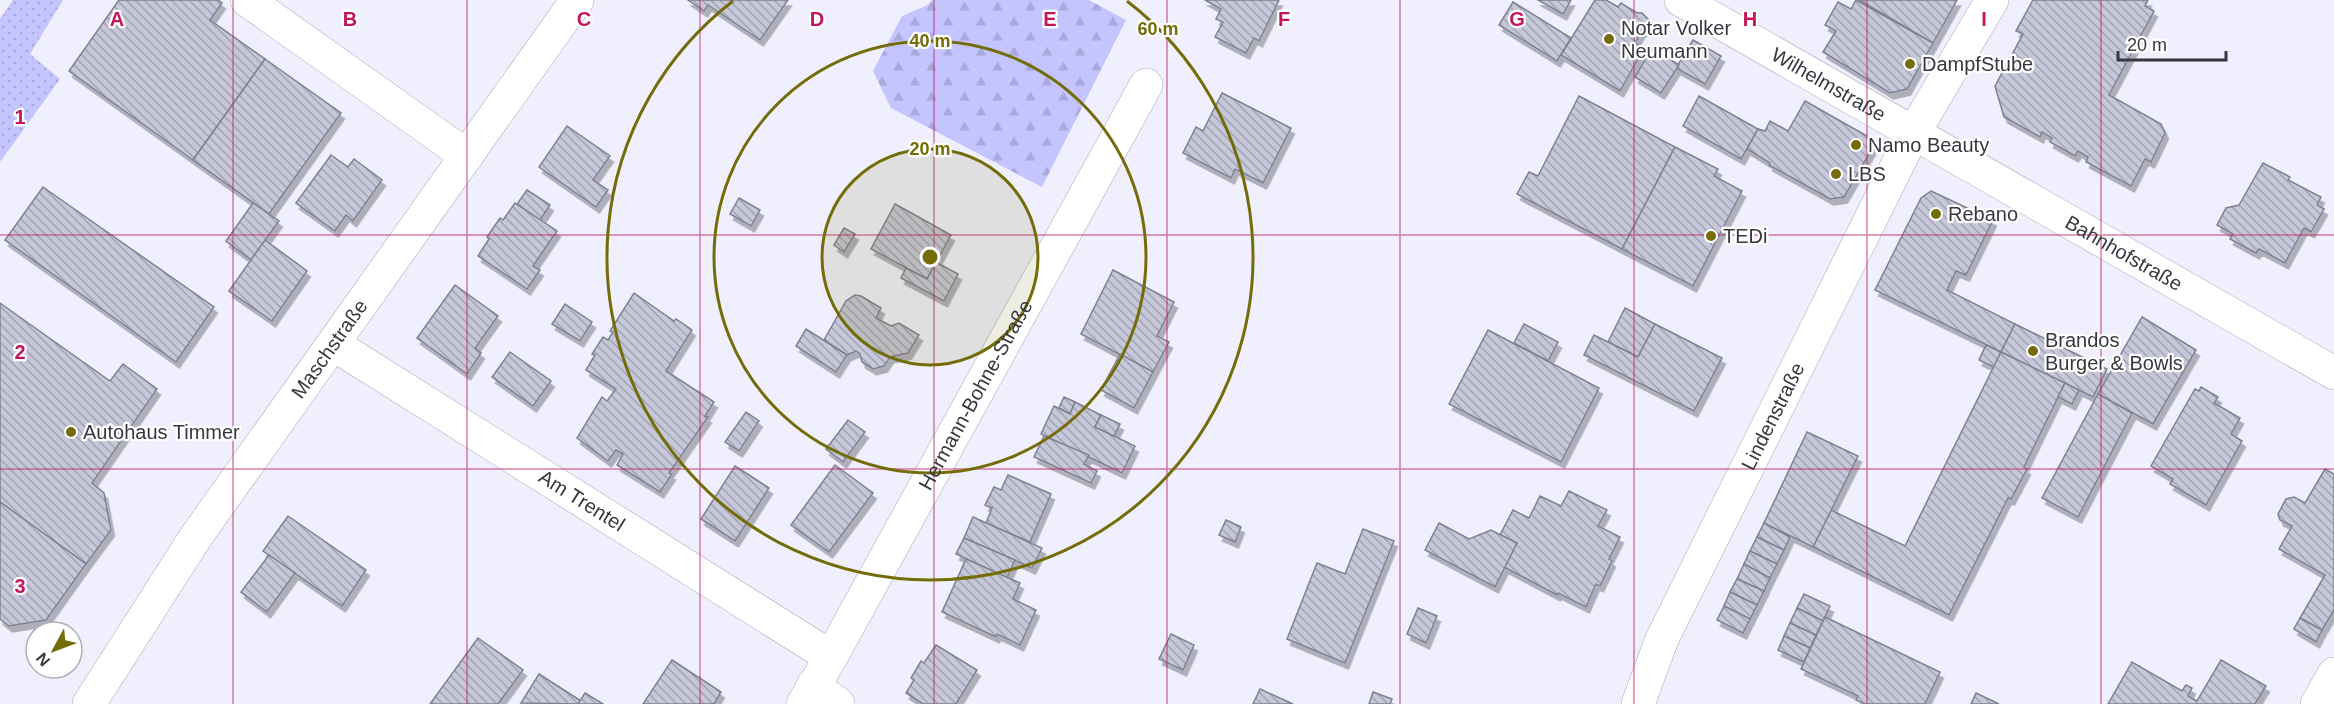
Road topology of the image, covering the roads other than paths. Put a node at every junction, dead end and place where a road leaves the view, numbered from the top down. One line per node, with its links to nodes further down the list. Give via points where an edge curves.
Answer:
1 (247, 0): 7 (street)
2 (578, 0): 7 (street, Maschstraße)
3 (1681, 0): 6 (street, Wilhelmstraße)
4 (1992, 0): 6 (street, Lindenstraße)
5 (1146, 85): 10 (street, Hermann-Bohne-Straße)
6 (1914, 132): 9 (street, Bahnhofstraße); 14 (street, Lindenstraße, via 1662,639)
7 (467, 156): 8 (street, Maschstraße)
8 (333, 344): 10 (street, Am Trentel, via 439,421); 13 (street, Maschstraße, via 195,538)
9 (2334, 373)
10 (831, 657): 12 (street, Hermann-Bohne-Straße)
11 (2334, 674): 15 (street)
12 (818, 698)
13 (89, 704)
14 (1638, 704)
15 (2317, 704)

